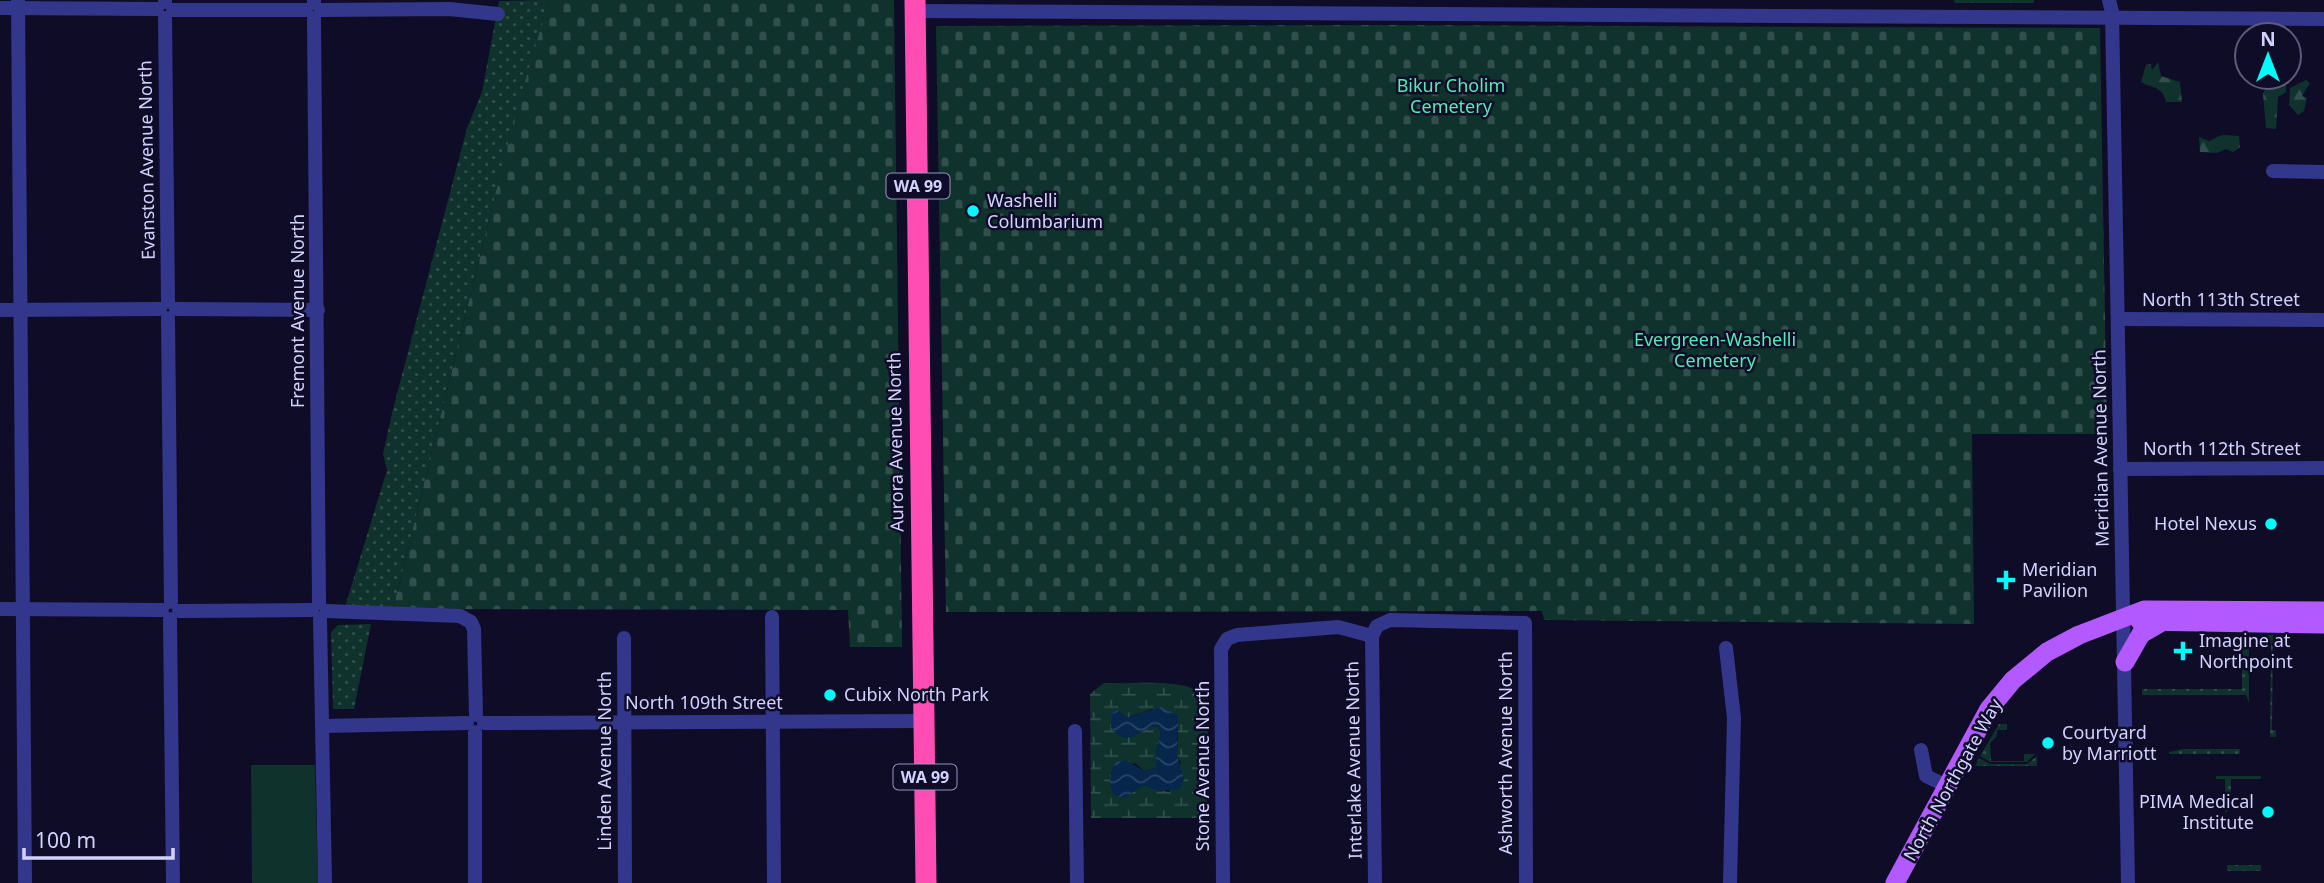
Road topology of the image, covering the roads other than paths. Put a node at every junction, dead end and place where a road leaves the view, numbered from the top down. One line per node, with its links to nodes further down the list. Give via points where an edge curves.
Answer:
1 (18, 4): 6 (street); 7 (street); 14 (street)
2 (449, 4): 8 (street); 9 (street)
3 (915, 6): 4 (street); 36 (highway, Aurora Avenue North / WA 99)
4 (1214, 6): 5 (street, via 1890,18)
5 (2112, 7): 10 (street); 17 (street, Meridian Avenue North)
6 (0, 8)
7 (165, 8): 8 (street); 15 (street, Evanston Avenue North)
8 (313, 8): 16 (street, Fremont Avenue North)
9 (498, 14)
10 (2324, 19)
11 (2273, 171): 12 (street)
12 (2324, 172)
13 (0, 310): 14 (street)
14 (20, 310): 15 (street); 22 (street)
15 (168, 310): 16 (street); 23 (street, Evanston Avenue North)
16 (317, 310): 24 (street, Fremont Avenue North)
17 (2118, 319): 18 (street, North 113th Street); 20 (street, Meridian Avenue North)
18 (2324, 320)
19 (2324, 468): 20 (street, North 112th Street)
20 (2120, 469): 27 (street, Meridian Avenue North)
21 (0, 609): 22 (street)
22 (22, 609): 23 (street); 44 (street)
23 (171, 611): 24 (street); 45 (street, Evanston Avenue North)
24 (319, 611): 38 (street, via 460,616 471,622); 40 (street, Fremont Avenue North)
25 (2324, 611): 27 (main road, North Northgate Way, via 2144,610)
26 (772, 617): 37 (street)
27 (2122, 617): 29 (main road); 35 (street, Meridian Avenue North); 43 (main road, North Northgate Way, via 2057,646 2013,680 1989,709)
28 (2324, 617): 30 (main road, via 2294,617)
29 (2160, 623): 30 (main road); 35 (main road, via 2141,634)
30 (2286, 624): 31 (main road)
31 (2324, 624)
32 (1372, 636): 52 (street, Stone Avenue North, via 1338,626 1227,639 1221,649); 53 (street, Interlake Avenue North); 54 (street, Ashworth Avenue North, via 1377,626 1390,620 1525,623)
33 (624, 638): 39 (street, Linden Avenue North)
34 (1726, 648): 55 (street, via 1734,718)
35 (2125, 662): 57 (street, Meridian Avenue North)
36 (925, 721): 37 (street, North 109th Street); 50 (highway, Aurora Avenue North / WA 99)
37 (774, 722): 39 (street, North 109th Street); 49 (street)
38 (475, 723): 39 (street, North 109th Street); 40 (street, North 109th Street); 47 (street)
39 (625, 723): 48 (street, Linden Avenue North)
40 (323, 726): 46 (street, Fremont Avenue North)
41 (1075, 731): 51 (street)
42 (1922, 750): 43 (street, via 1926,776)
43 (1949, 787): 56 (main road, North Northgate Way)
44 (25, 883)
45 (173, 883)
46 (325, 883)
47 (475, 883)
48 (625, 883)
49 (774, 883)
50 (926, 883)
51 (1077, 883)
52 (1223, 883)
53 (1375, 883)
54 (1526, 883)
55 (1730, 883)
56 (1895, 883)
57 (2128, 883)

